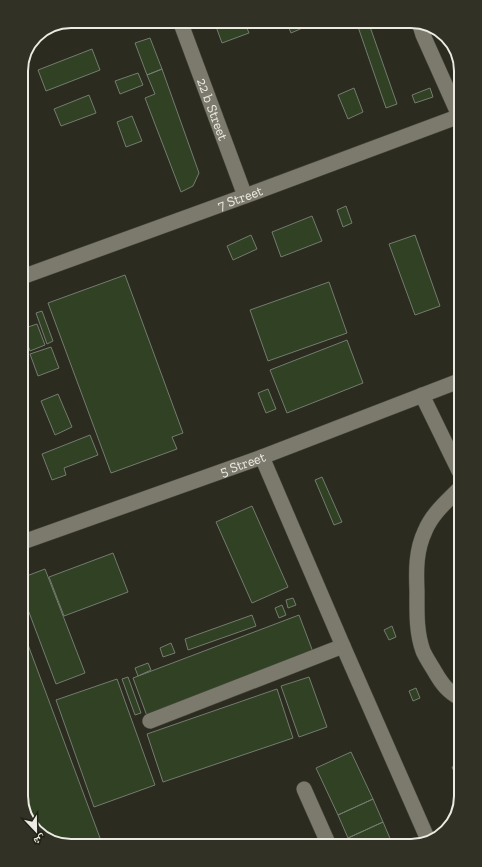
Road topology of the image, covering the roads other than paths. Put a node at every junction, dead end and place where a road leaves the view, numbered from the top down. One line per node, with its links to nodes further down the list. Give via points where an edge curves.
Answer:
1 (183, 28): 5 (street, 22 b Street)
2 (421, 29): 3 (street)
3 (454, 104)
4 (454, 118): 5 (street, 7 Street)
5 (245, 196): 6 (street, 7 Street)
6 (28, 275)
7 (454, 383): 8 (street, 5 Street)
8 (422, 395): 9 (street, 5 Street); 10 (street)
9 (262, 457): 12 (street, 5 Street); 13 (street)
10 (454, 461)
11 (454, 494): 14 (street, via 438,510 425,530 416,577 417,623 424,652 441,682)
12 (28, 537)
13 (343, 646): 15 (street); 17 (street)
14 (454, 694)
15 (150, 721)
16 (304, 789): 18 (street)
17 (427, 836)
18 (326, 839)

